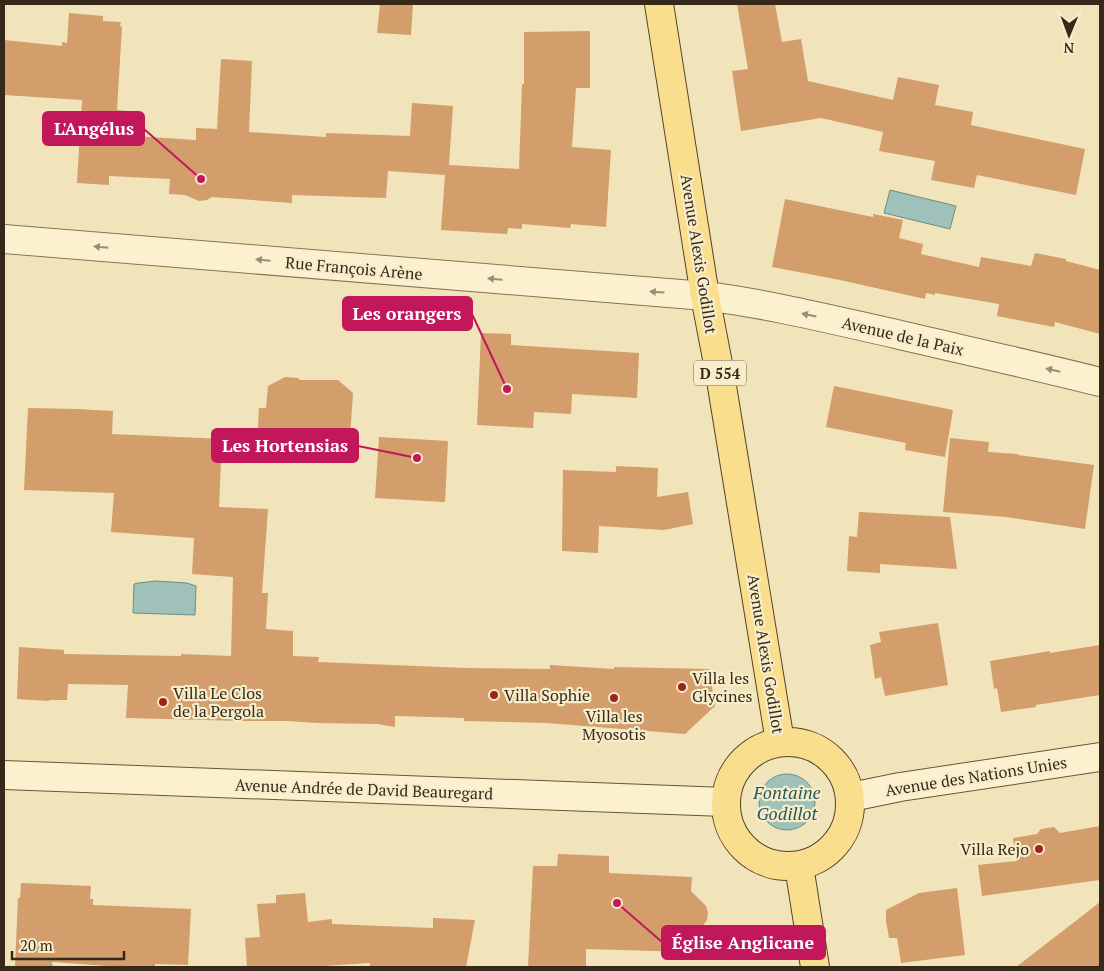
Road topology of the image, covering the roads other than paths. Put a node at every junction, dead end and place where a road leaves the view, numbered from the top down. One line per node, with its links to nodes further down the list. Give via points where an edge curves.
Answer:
1 (659, 4): 3 (main road, Avenue Alexis Godillot / D 554)
2 (4, 240): 3 (street, Rue François Arène, one-way to 2)
3 (705, 296): 4 (street, Avenue de la Paix, one-way to 3, via 744,301); 5 (main road, Avenue Alexis Godillot / D 554)
4 (1100, 382)
5 (780, 742): 8 (main road, Avenue Alexis Godillot, via 800,742 819,749 834,761 845,778); 9 (main road, Avenue Alexis Godillot, via 763,746 736,768 728,784)
6 (1100, 757): 8 (street, Avenue des Nations Unies)
7 (4, 775): 9 (street, Avenue Andrée de David Beauregard)
8 (851, 797): 10 (main road, Avenue Alexis Godillot, via 844,833 832,849 817,860)
9 (725, 802): 10 (main road, Avenue Alexis Godillot, via 728,824 739,843 756,857 777,865)
10 (798, 866): 11 (main road)
11 (815, 967)

